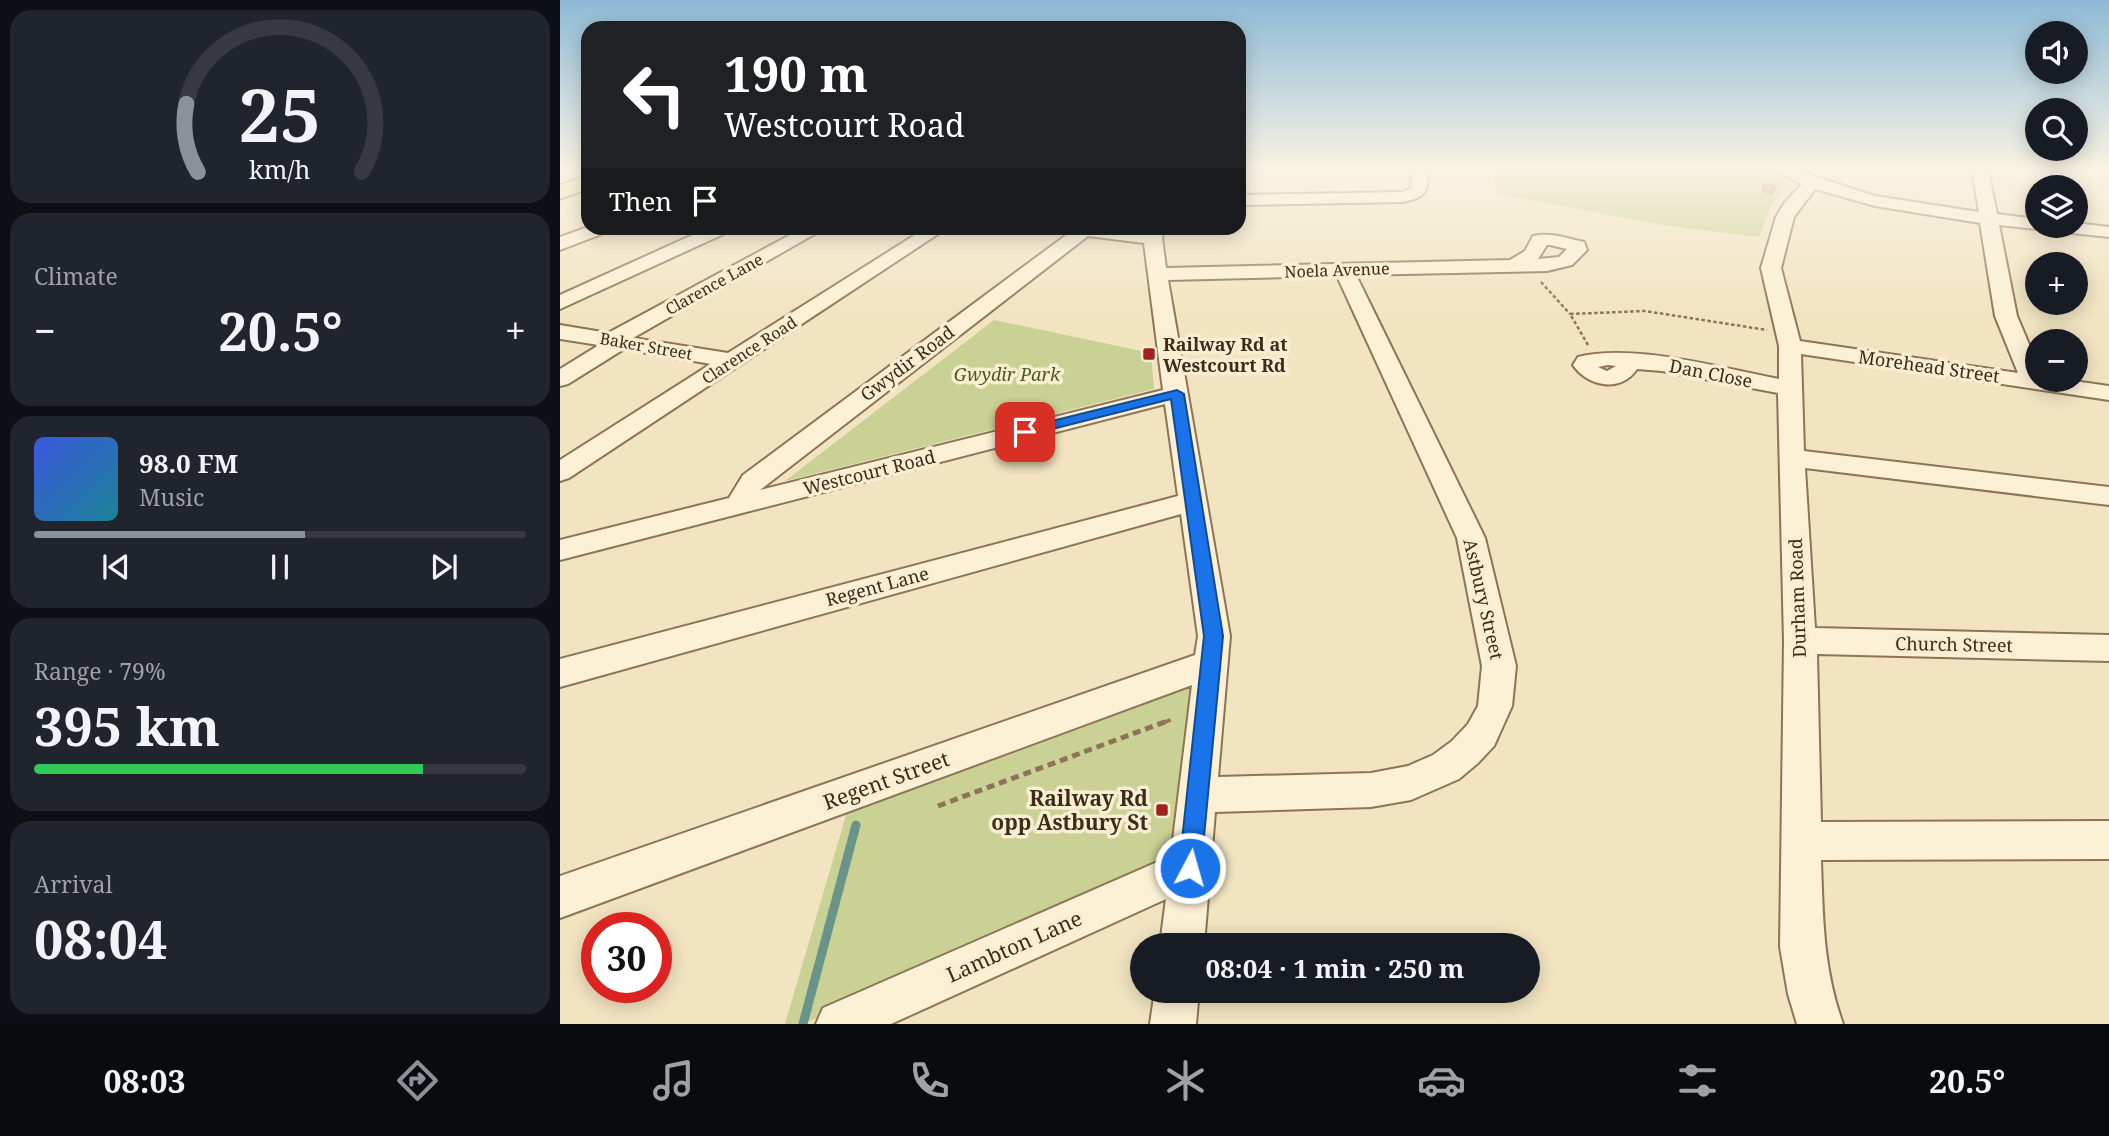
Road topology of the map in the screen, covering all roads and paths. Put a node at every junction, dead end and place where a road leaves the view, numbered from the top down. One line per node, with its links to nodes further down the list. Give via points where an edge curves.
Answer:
1 (1787, 218): 26 (street, Durham Road, via 1772,256 1772,279)
2 (1989, 218): 3 (street); 30 (street, via 2006,316)
3 (2025, 222)
4 (2088, 230): 5 (street)
5 (2109, 232)
6 (583, 235): 15 (street)
7 (691, 235): 20 (street)
8 (707, 235): 21 (street)
9 (804, 235): 25 (street, Clarence Lane)
10 (927, 235): 28 (street, Clarence Road)
11 (1069, 235): 41 (street, Gwydir Road, via 759,476)
12 (1117, 235): 13 (street)
13 (1142, 235)
14 (1154, 235): 18 (street)
15 (560, 244)
16 (1517, 264): 17 (street, Noela Avenue)
17 (1344, 270): 18 (street, Noela Avenue); 48 (street, Astbury Street, via 1471,538 1499,666 1495,706 1481,735 1465,752 1446,767 1411,783 1371,790)
18 (1157, 274): 36 (street)
19 (1539, 280): 22 (path)
20 (560, 295)
21 (560, 303)
22 (1570, 314): 23 (path, via 1645,311); 27 (path)
23 (1762, 330)
24 (560, 331): 25 (street, Baker Street)
25 (616, 341): 28 (street, Baker Street); 31 (street, Clarence Lane)
26 (1790, 345): 32 (street, Morehead Street); 33 (street, Durham Road)
27 (1591, 350)
28 (733, 360): 38 (street, Clarence Road)
29 (1631, 362): 33 (street, Dan Close, via 1662,363)
30 (2025, 362)
31 (560, 379)
32 (2025, 380)
33 (1791, 388): 37 (street, Durham Road)
34 (2088, 390): 35 (street, Morehead Street)
35 (2109, 393)
36 (1177, 394): 40 (street); 41 (street, Westcourt Road)
37 (1791, 457): 39 (street); 43 (street, Durham Road)
38 (560, 472)
39 (2109, 496)
40 (1194, 501): 45 (street, via 1214,636); 46 (street, Regent Lane)
41 (740, 504): 42 (street, Westcourt Road)
42 (560, 550)
43 (1800, 641): 44 (street, Church Street); 51 (street, Durham Road)
44 (2109, 648)
45 (1213, 663): 48 (street); 53 (street, Regent Street)
46 (560, 673)
47 (1173, 719): 49 (path)
48 (1197, 795): 52 (street)
49 (938, 806)
50 (2109, 840): 51 (street)
51 (1802, 841): 58 (street, Durham Road, via 1802,947)
52 (1190, 868): 54 (street); 56 (street, Lambton Lane)
53 (560, 898)
54 (1183, 933)
55 (1175, 1003): 57 (street)
56 (839, 1024)
57 (1173, 1024)
58 (1820, 1024)

